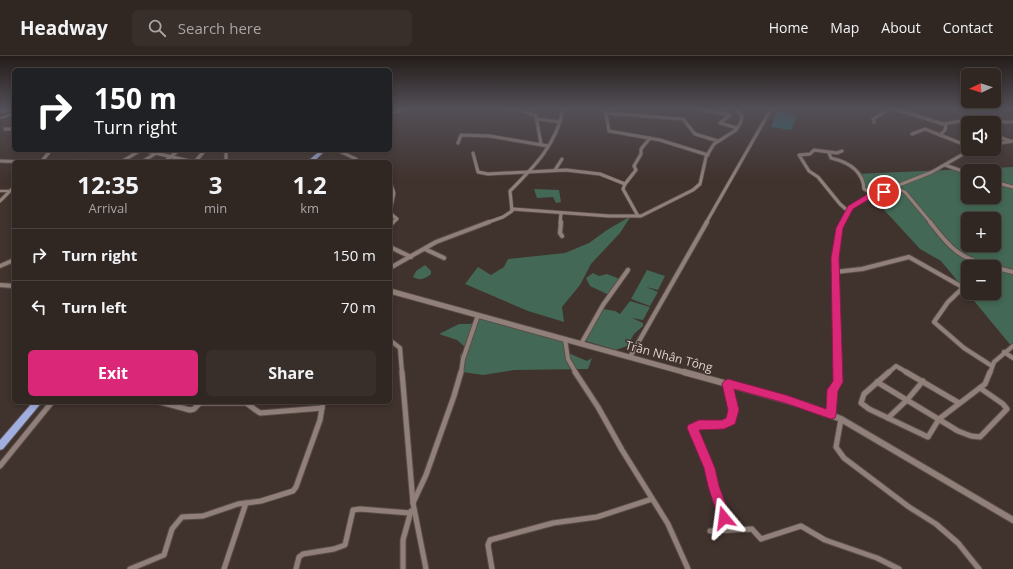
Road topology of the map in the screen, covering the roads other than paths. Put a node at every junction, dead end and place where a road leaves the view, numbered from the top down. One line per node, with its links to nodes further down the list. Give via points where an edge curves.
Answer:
1 (539, 133): 16 (street)
2 (556, 133): 17 (street)
3 (620, 133): 10 (street)
4 (694, 133): 11 (street)
5 (733, 133): 11 (street)
6 (757, 133): 88 (street)
7 (935, 133): 8 (street)
8 (940, 135): 14 (street)
9 (1001, 137): 12 (street)
10 (650, 138): 29 (street); 47 (street, via 641,149 634,166 636,170)
11 (718, 141): 29 (street)
12 (1012, 141): 15 (street)
13 (458, 143): 16 (street, via 461,135 466,135)
14 (961, 143)
15 (1001, 143)
16 (541, 144): 17 (street)
17 (548, 146): 46 (street)
18 (842, 151): 26 (street)
19 (49, 152): 33 (street)
20 (138, 152): 34 (street)
21 (151, 152): 27 (street)
22 (177, 152): 31 (street)
23 (204, 152): 38 (street)
24 (322, 152): 39 (highway)
25 (341, 152): 40 (street)
26 (829, 152): 55 (street, via 831,158 840,160 859,172 864,190); 59 (street, via 814,150 810,154 799,155 809,171 819,178)
27 (156, 153): 31 (street); 35 (street)
28 (473, 153): 46 (street, via 478,172)
29 (708, 155): 62 (street, via 700,184 658,209)
30 (961, 156): 43 (street)
31 (172, 157): 36 (street); 37 (street)
32 (562, 159): 44 (street)
33 (43, 160)
34 (124, 160)
35 (145, 160)
36 (167, 160)
37 (185, 160)
38 (196, 160)
39 (312, 160)
40 (357, 160)
41 (0, 161): 42 (street)
42 (12, 161)
43 (945, 165): 45 (street); 49 (street)
44 (555, 170): 46 (street); 47 (street, via 600,174)
45 (961, 171)
46 (529, 173): 58 (street, via 510,191)
47 (625, 184): 62 (street, via 623,189)
48 (1001, 184): 50 (street)
49 (894, 187): 55 (street, via 894,190); 69 (street, via 905,192 947,243)
50 (1013, 187)
51 (392, 188): 57 (street)
52 (12, 189): 54 (main road)
53 (12, 190): 56 (street)
54 (0, 191)
55 (873, 194): 59 (street)
56 (0, 201)
57 (392, 203)
58 (512, 209): 60 (street); 66 (street, via 503,217 436,242)
59 (848, 211): 75 (street, via 840,228)
60 (561, 213): 62 (street); 64 (street)
61 (392, 214): 63 (street, via 397,220)
62 (638, 216)
63 (392, 224)
64 (562, 236)
65 (392, 248): 67 (street)
66 (425, 249): 67 (street); 68 (street)
67 (411, 257): 72 (street)
68 (444, 258)
69 (973, 260)
70 (12, 261): 71 (main road)
71 (0, 266)
72 (392, 267)
73 (1001, 269): 76 (street)
74 (628, 270): 85 (street)
75 (835, 272): 79 (street, via 909,257); 104 (street, via 838,382 832,390)
76 (1013, 272)
77 (0, 285): 78 (street)
78 (12, 286)
79 (961, 286)
80 (961, 291): 90 (street, via 948,302 934,321 964,348)
81 (392, 292): 82 (street, Trần Nhân Tông)
82 (478, 315): 83 (street, Trần Nhân Tông); 112 (street, via 462,359 454,396 426,476)
83 (565, 339): 85 (street, Trần Nhân Tông); 110 (street, via 571,366)
84 (392, 342): 112 (street, via 400,348)
85 (580, 344): 88 (street, Trần Nhân Tông)
86 (1013, 346): 87 (street)
87 (1004, 352): 89 (street); 90 (street)
88 (630, 357): 93 (street, Trần Nhân Tông)
89 (1013, 358)
90 (992, 366): 94 (street, via 985,384)
91 (877, 382): 92 (street, via 896,366); 95 (street); 105 (street, via 864,394 861,403 864,407)
92 (922, 382): 95 (street); 96 (street)
93 (728, 384): 104 (street, Trần Nhân Tông, via 786,399); 115 (street, via 733,410 731,420 724,424 699,425 692,428 710,468)
94 (980, 388): 96 (street); 107 (street, via 1007,409 980,437 958,431)
95 (907, 400): 105 (street); 107 (street)
96 (959, 403): 107 (street)
97 (36, 404): 108 (highway)
98 (50, 404): 109 (street)
99 (168, 404): 100 (street, via 190,410)
100 (200, 404)
101 (247, 404): 103 (street, via 260,413)
102 (323, 404): 103 (street)
103 (322, 408): 111 (street, via 295,489 289,494)
104 (831, 415): 106 (street, Trần Nhân Tông)
105 (888, 418): 107 (street, via 927,437)
106 (841, 419): 114 (street, Trần Nhân Tông); 125 (street, via 836,447 844,458 936,524 958,543)
107 (939, 419)
108 (0, 446)
109 (0, 466)
110 (652, 499): 122 (street, via 597,517 553,523 490,540 488,545); 123 (street)
111 (246, 503): 117 (street, via 203,516 182,517 172,529 164,555); 118 (street)
112 (413, 504): 113 (street); 121 (street)
113 (410, 513): 119 (street, via 353,510 346,544 332,551 303,554); 120 (street, via 404,540)
114 (1013, 520)
115 (728, 530): 116 (street); 124 (street, via 752,529 759,539 763,539 801,526 825,540 877,558)
116 (710, 531)
117 (130, 569)
118 (224, 569)
119 (296, 569)
120 (403, 569)
121 (426, 569)
122 (492, 569)
123 (688, 569)
124 (899, 569)
125 (979, 569)

